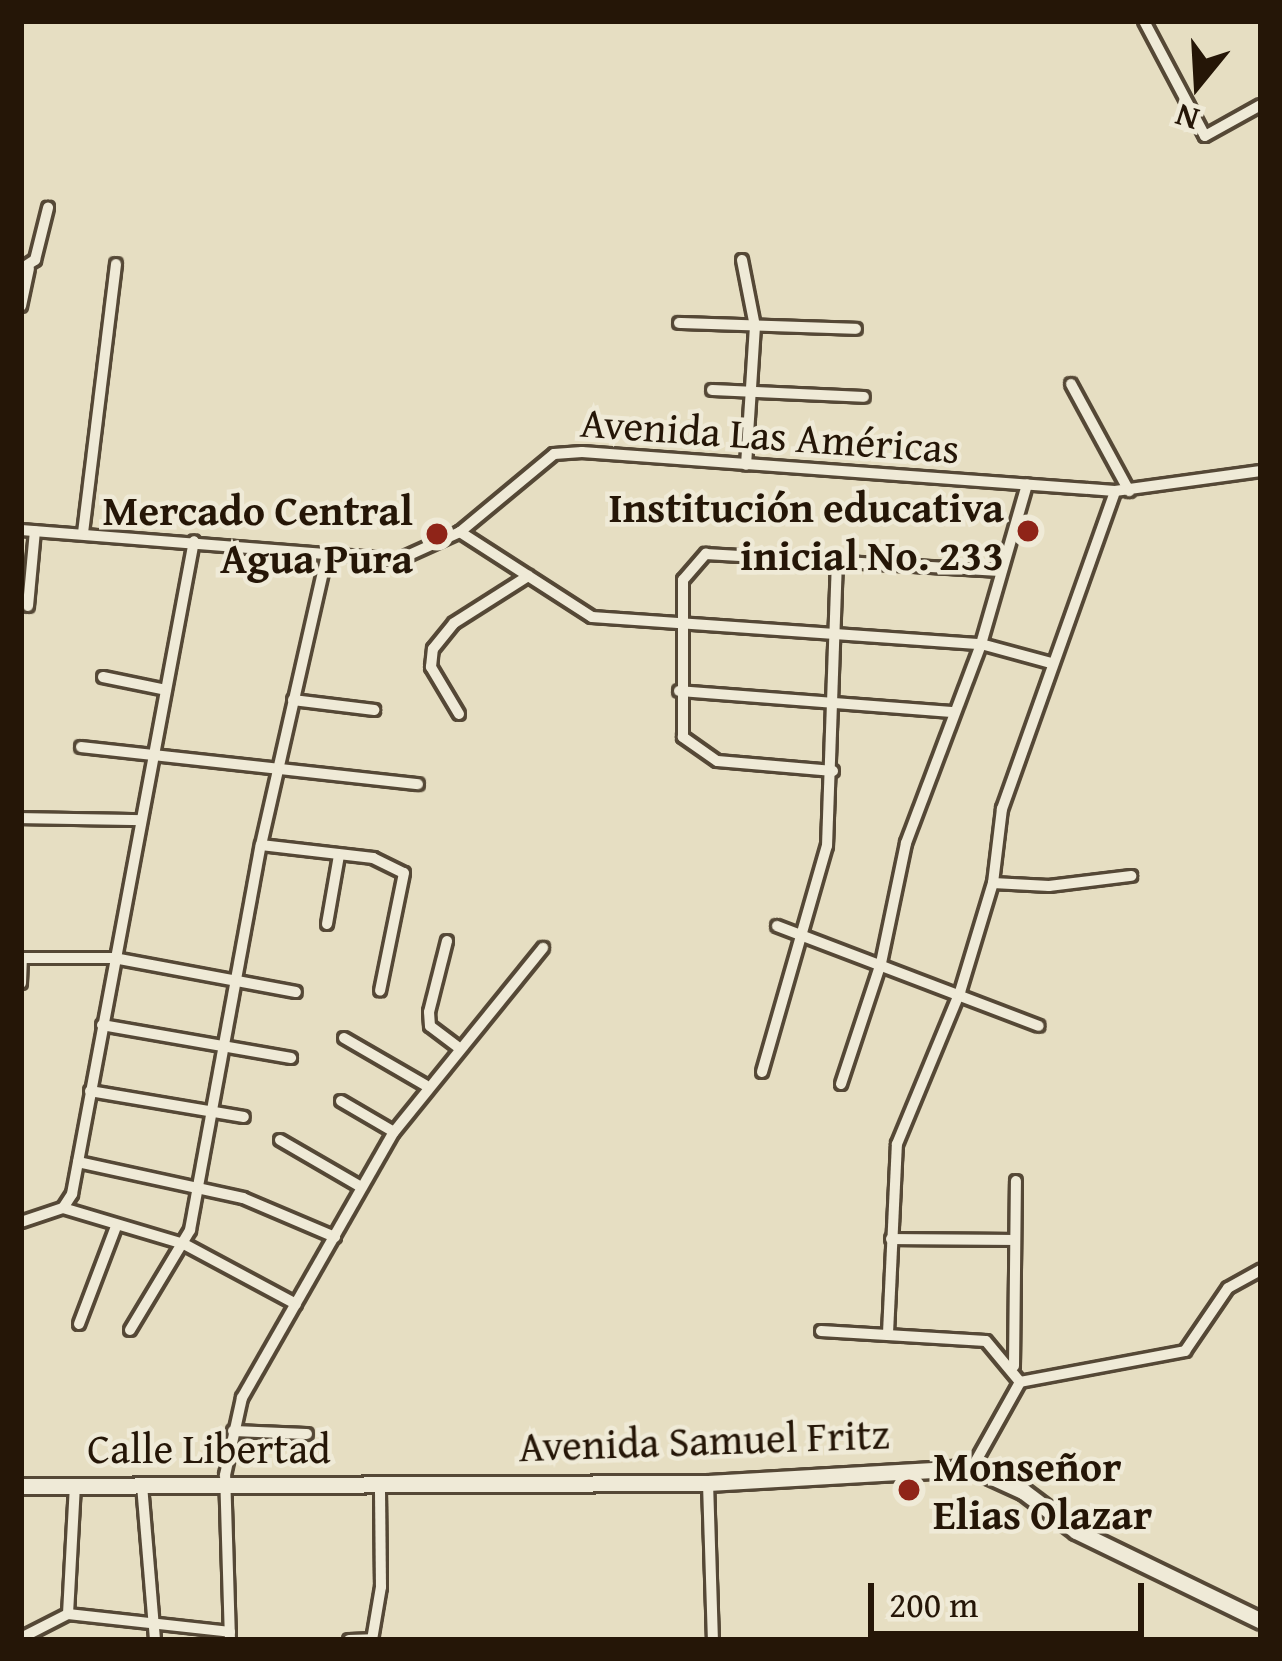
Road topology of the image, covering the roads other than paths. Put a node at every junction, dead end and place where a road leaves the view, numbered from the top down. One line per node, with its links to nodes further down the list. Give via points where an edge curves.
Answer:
1 (1144, 21): 2 (street, via 1205,136)
2 (1261, 106)
3 (48, 208): 6 (street)
4 (742, 260): 9 (street)
5 (116, 264): 22 (street)
6 (25, 269): 7 (street)
7 (21, 306)
8 (679, 322): 9 (street)
9 (754, 326): 10 (street); 13 (street)
10 (856, 329)
11 (1071, 383): 19 (street)
12 (712, 390): 13 (street)
13 (754, 390): 14 (street); 15 (street)
14 (864, 397)
15 (746, 465): 17 (street, Avenida Las Américas); 21 (street, Avenida Las Américas, via 554,454)
16 (1261, 471): 19 (street, Avenida Las Américas)
17 (1027, 485): 18 (street, Avenida Las Américas); 26 (street)
18 (1114, 491): 19 (street, Avenida Las Américas); 32 (street)
19 (1129, 491)
20 (28, 530): 22 (street, Avenida Las Américas); 28 (street)
21 (460, 532): 24 (street, Avenida Las Américas, via 398,560); 27 (street)
22 (83, 533): 23 (street, Avenida Las Américas)
23 (194, 541): 24 (street, Avenida Las Américas); 34 (street)
24 (326, 559): 37 (street)
25 (837, 561): 26 (street); 29 (street, via 706,554 683,580); 30 (street)
26 (1000, 571): 31 (street)
27 (528, 576): 29 (street, via 592,617); 40 (street, via 454,623 433,649 430,667)
28 (28, 606)
29 (677, 623): 30 (street); 35 (street)
30 (834, 634): 31 (street); 36 (street)
31 (981, 644): 32 (street); 39 (street)
32 (1051, 663): 51 (street, via 1002,809)
33 (103, 677): 34 (street)
34 (166, 690): 42 (street)
35 (680, 692): 36 (street); 44 (street, via 682,737 710,759)
36 (832, 698): 39 (street); 44 (street)
37 (293, 700): 38 (street); 43 (street)
38 (374, 710)
39 (952, 712): 59 (street, via 906,843)
40 (459, 714)
41 (81, 747): 42 (street)
42 (154, 754): 43 (street); 47 (street)
43 (278, 768): 45 (street); 48 (street)
44 (833, 771): 54 (street, via 827,846)
45 (418, 784)
46 (21, 818): 47 (street)
47 (141, 820): 58 (street)
48 (261, 845): 49 (street); 60 (street)
49 (339, 855): 52 (street); 62 (street, via 373,858 404,873)
50 (1131, 876): 51 (street, via 1077,885)
51 (993, 883): 64 (street)
52 (327, 924)
53 (777, 926): 54 (street)
54 (801, 934): 59 (street); 71 (street)
55 (447, 941): 69 (street, via 430,1026)
56 (543, 948): 69 (street)
57 (22, 958): 58 (street); 61 (street)
58 (114, 958): 60 (street); 65 (street)
59 (881, 963): 64 (street); 72 (street)
60 (238, 978): 63 (street); 68 (street)
61 (21, 983)
62 (380, 991)
63 (296, 992)
64 (960, 992): 66 (street); 88 (street, via 898,1144)
65 (102, 1025): 68 (street); 74 (street)
66 (1040, 1026)
67 (344, 1038): 73 (street)
68 (225, 1046): 70 (street); 76 (street)
69 (457, 1046): 73 (street)
70 (292, 1058)
71 (762, 1072)
72 (841, 1084)
73 (425, 1085): 78 (street)
74 (90, 1091): 76 (street); 80 (street)
75 (341, 1101): 78 (street)
76 (213, 1112): 77 (street); 82 (street)
77 (244, 1117)
78 (394, 1132): 83 (street)
79 (280, 1140): 83 (street)
80 (78, 1162): 82 (street); 84 (street)
81 (1016, 1181): 89 (street)
82 (197, 1186): 87 (street); 90 (street)
83 (361, 1187): 87 (street)
84 (63, 1208): 85 (street); 86 (street)
85 (21, 1222)
86 (115, 1229): 90 (street); 93 (street)
87 (334, 1237): 92 (street)
88 (891, 1239): 89 (street); 96 (street)
89 (1013, 1240): 97 (street)
90 (184, 1244): 92 (street); 94 (street)
91 (1261, 1270): 98 (street, via 1228,1288 1184,1351)
92 (296, 1304): 99 (street, via 242,1398)
93 (79, 1324)
94 (130, 1330)
95 (821, 1331): 96 (street)
96 (888, 1333): 97 (street, via 986,1341)
97 (1014, 1366): 98 (street)
98 (1020, 1382): 101 (street)
99 (233, 1431): 100 (street); 103 (street)
100 (307, 1434)
101 (972, 1468): 105 (street, Avenida Samuel Fritz); 110 (street, Avenida Samuel Fritz, via 1022,1491 1076,1531)
102 (398, 1482): 104 (street, Calle Libertad); 105 (street, Avenida Samuel Fritz)
103 (226, 1483): 104 (street, Calle Libertad); 107 (street, Calle Libertad); 112 (street)
104 (380, 1483): 115 (street)
105 (708, 1483): 116 (street)
106 (75, 1485): 107 (street, Calle Libertad); 108 (street, Calle Libertad); 109 (street)
107 (142, 1485): 111 (street)
108 (21, 1486)
109 (68, 1614): 111 (street); 113 (street, via 54,1615)
110 (1261, 1621)
111 (154, 1633): 112 (street)
112 (230, 1636)
113 (29, 1638)
114 (349, 1640): 115 (street)
115 (372, 1640)
116 (713, 1640)

